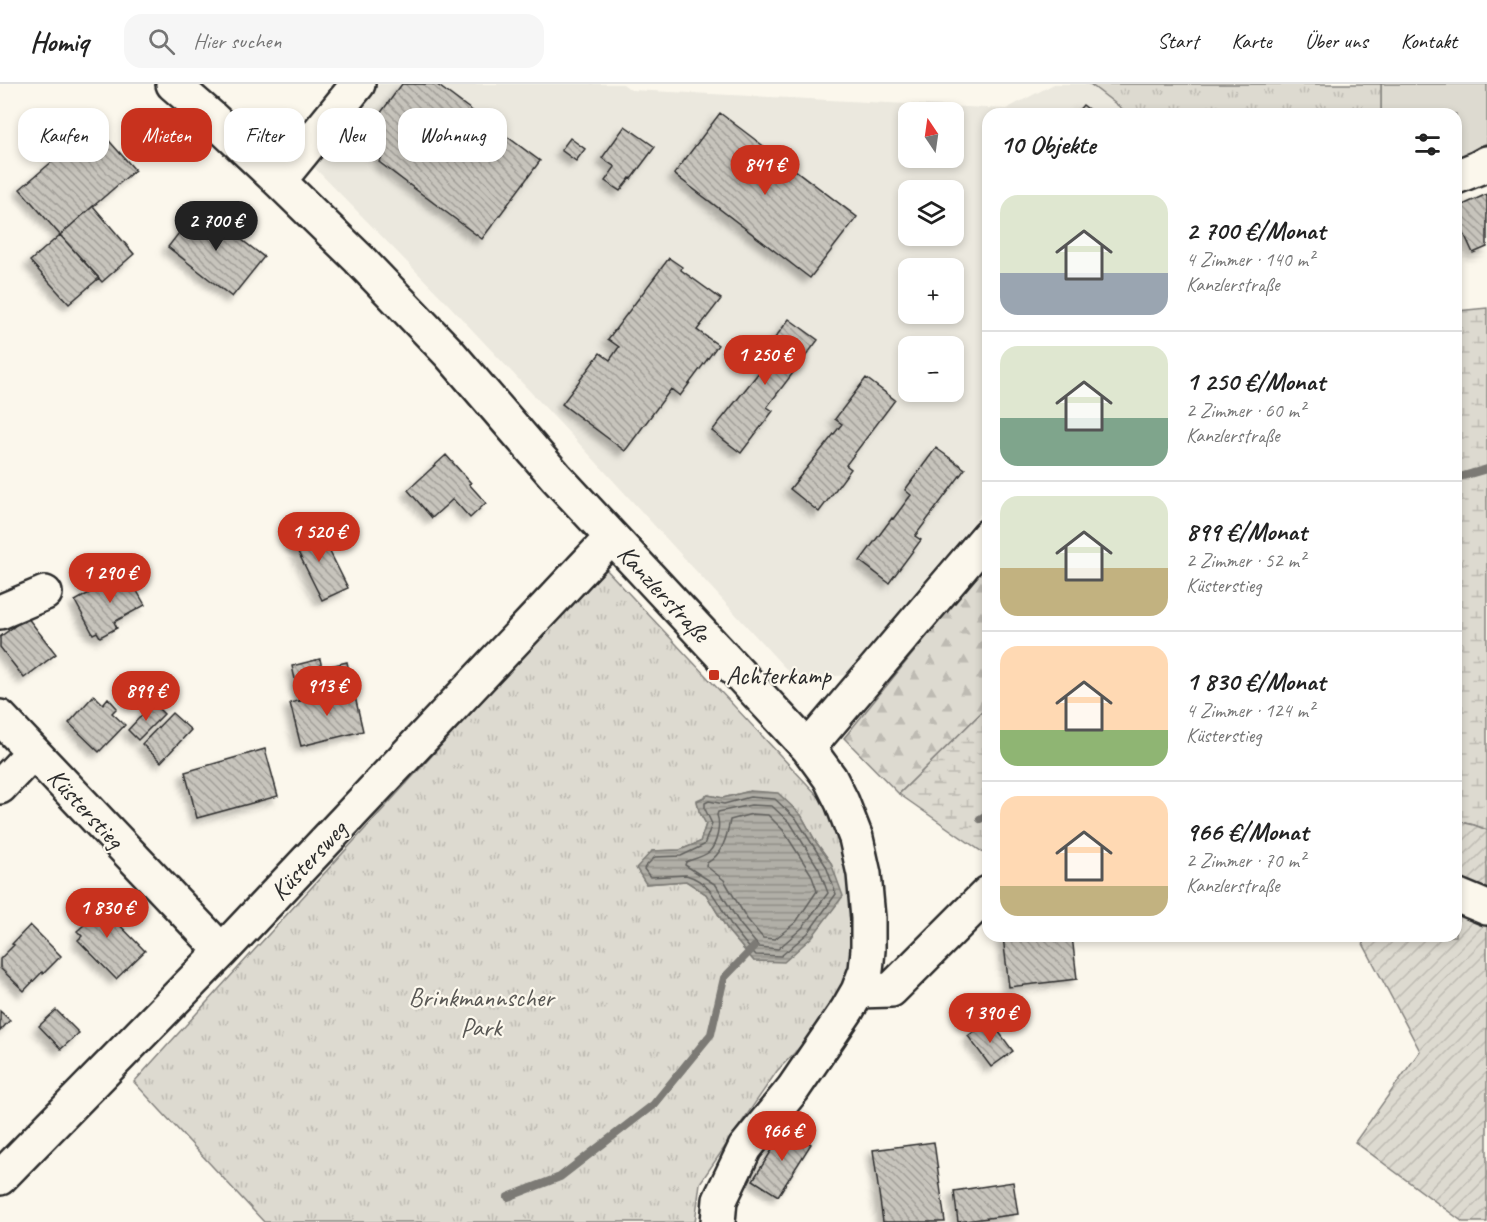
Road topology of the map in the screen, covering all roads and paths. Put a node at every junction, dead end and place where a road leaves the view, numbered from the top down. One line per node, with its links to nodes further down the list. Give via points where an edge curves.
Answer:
1 (172, 84): 5 (street, Kanzlerstraße)
2 (358, 84): 5 (street)
3 (1487, 163): 4 (street)
4 (1462, 175)
5 (279, 181): 6 (street, Kanzlerstraße, via 449,352)
6 (612, 537): 11 (street, Kanzlerstraße); 17 (street, Küstersweg)
7 (982, 545): 11 (street)
8 (45, 593): 9 (street)
9 (0, 612)
10 (0, 717): 12 (street, Küsterstieg)
11 (808, 748): 18 (street, Kanzlerstraße, via 842,802 864,874 868,950)
12 (33, 752): 13 (street); 17 (street, Küsterstieg)
13 (0, 788)
14 (1462, 898): 16 (street)
15 (982, 899): 18 (street, via 891,990)
16 (1487, 908)
17 (222, 951): 19 (street, Küstersweg)
18 (858, 991): 20 (street, Kanzlerstraße, via 793,1089 745,1148 720,1200)
19 (0, 1178)
20 (718, 1222)

